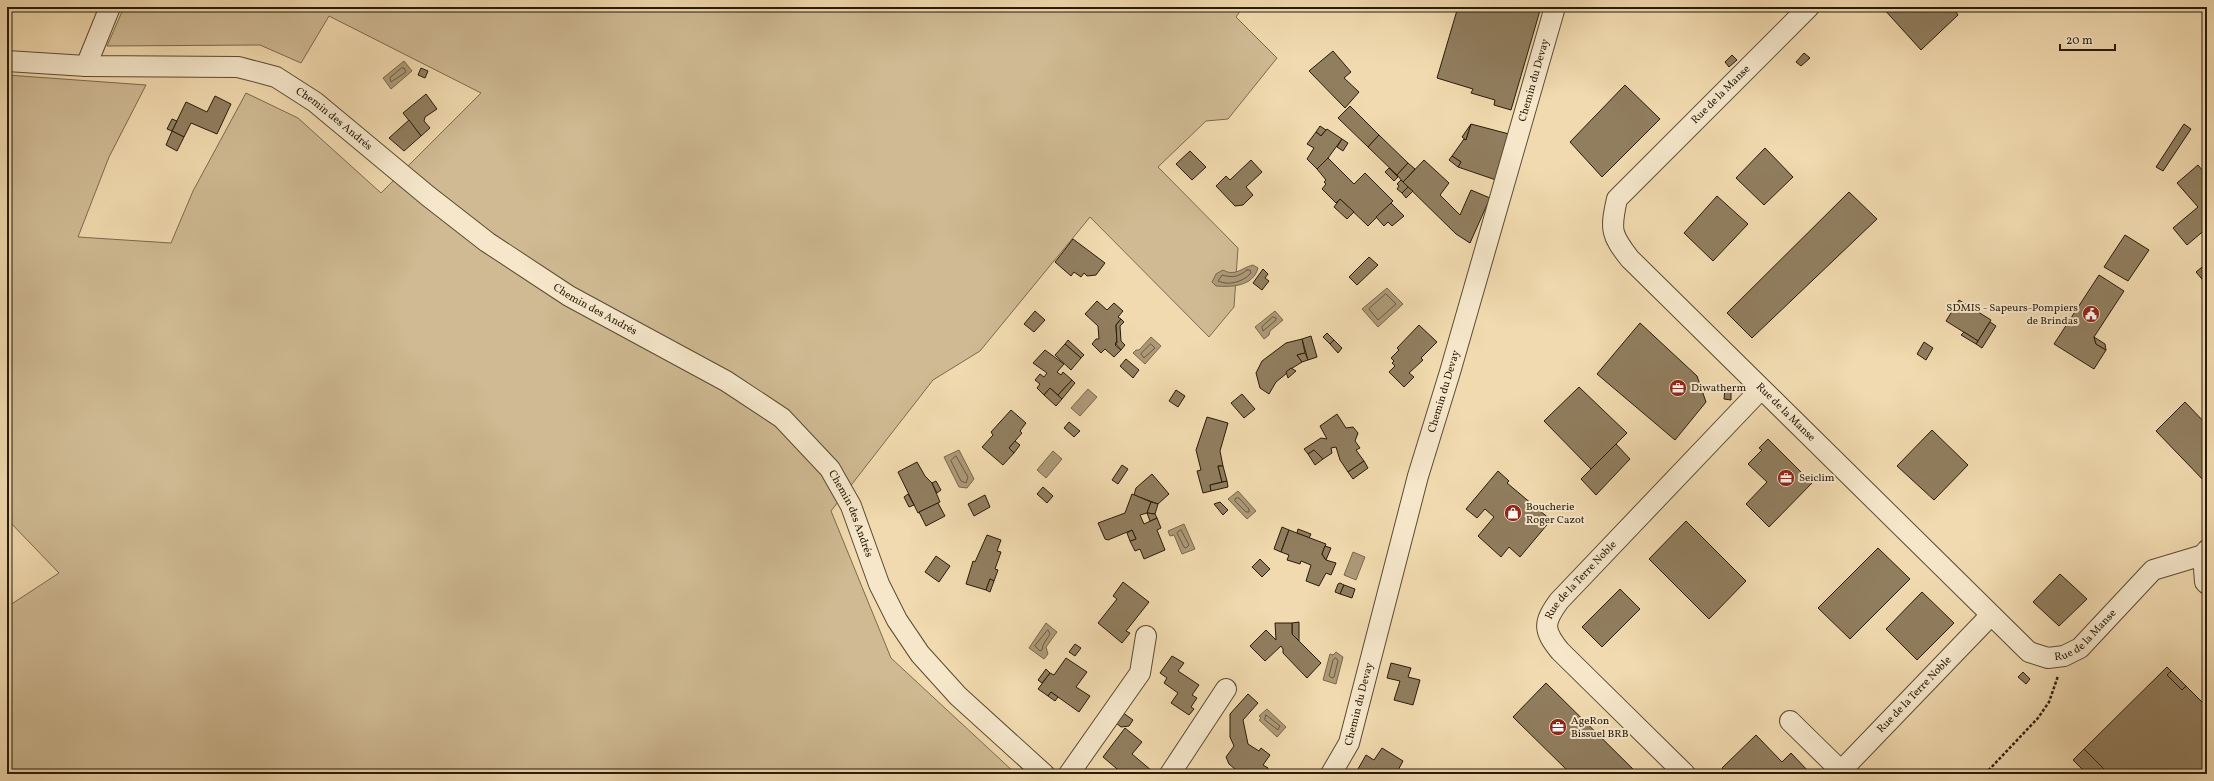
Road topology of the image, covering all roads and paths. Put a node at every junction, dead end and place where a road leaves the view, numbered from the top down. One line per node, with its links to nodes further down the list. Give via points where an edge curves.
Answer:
1 (110, 7): 5 (street)
2 (1555, 7): 18 (street, Chemin du Devay, via 1418,476 1349,743)
3 (1809, 7): 6 (street, Rue de la Manse, via 1616,199 1612,220 1614,240 1630,259)
4 (7, 61): 5 (street, Chemin des Andrés)
5 (86, 66): 15 (street, Chemin des Andrés, via 238,68 276,77 315,102 487,242 569,296 726,381 782,418 830,470 848,500 879,584 897,620 920,654 958,696)
6 (1761, 389): 9 (street, Rue de la Manse); 19 (street, Rue de la Terre Noble, via 1559,601 1548,617 1548,637 1560,651)
7 (2205, 552): 8 (street); 11 (street, Rue de la Manse, via 2153,570 2080,648)
8 (2207, 584)
9 (1991, 616): 11 (street, Rue de la Manse, via 2029,652 2048,658); 14 (street, Rue de la Terre Noble)
10 (1146, 636): 16 (street, via 1140,673)
11 (2064, 656): 20 (path, via 2049,702 2038,718)
12 (1226, 689): 17 (street)
13 (1790, 721): 14 (street)
14 (1839, 773)
15 (1044, 774)
16 (1069, 774)
17 (1170, 774)
18 (1331, 774)
19 (1685, 774)
20 (1985, 774)

